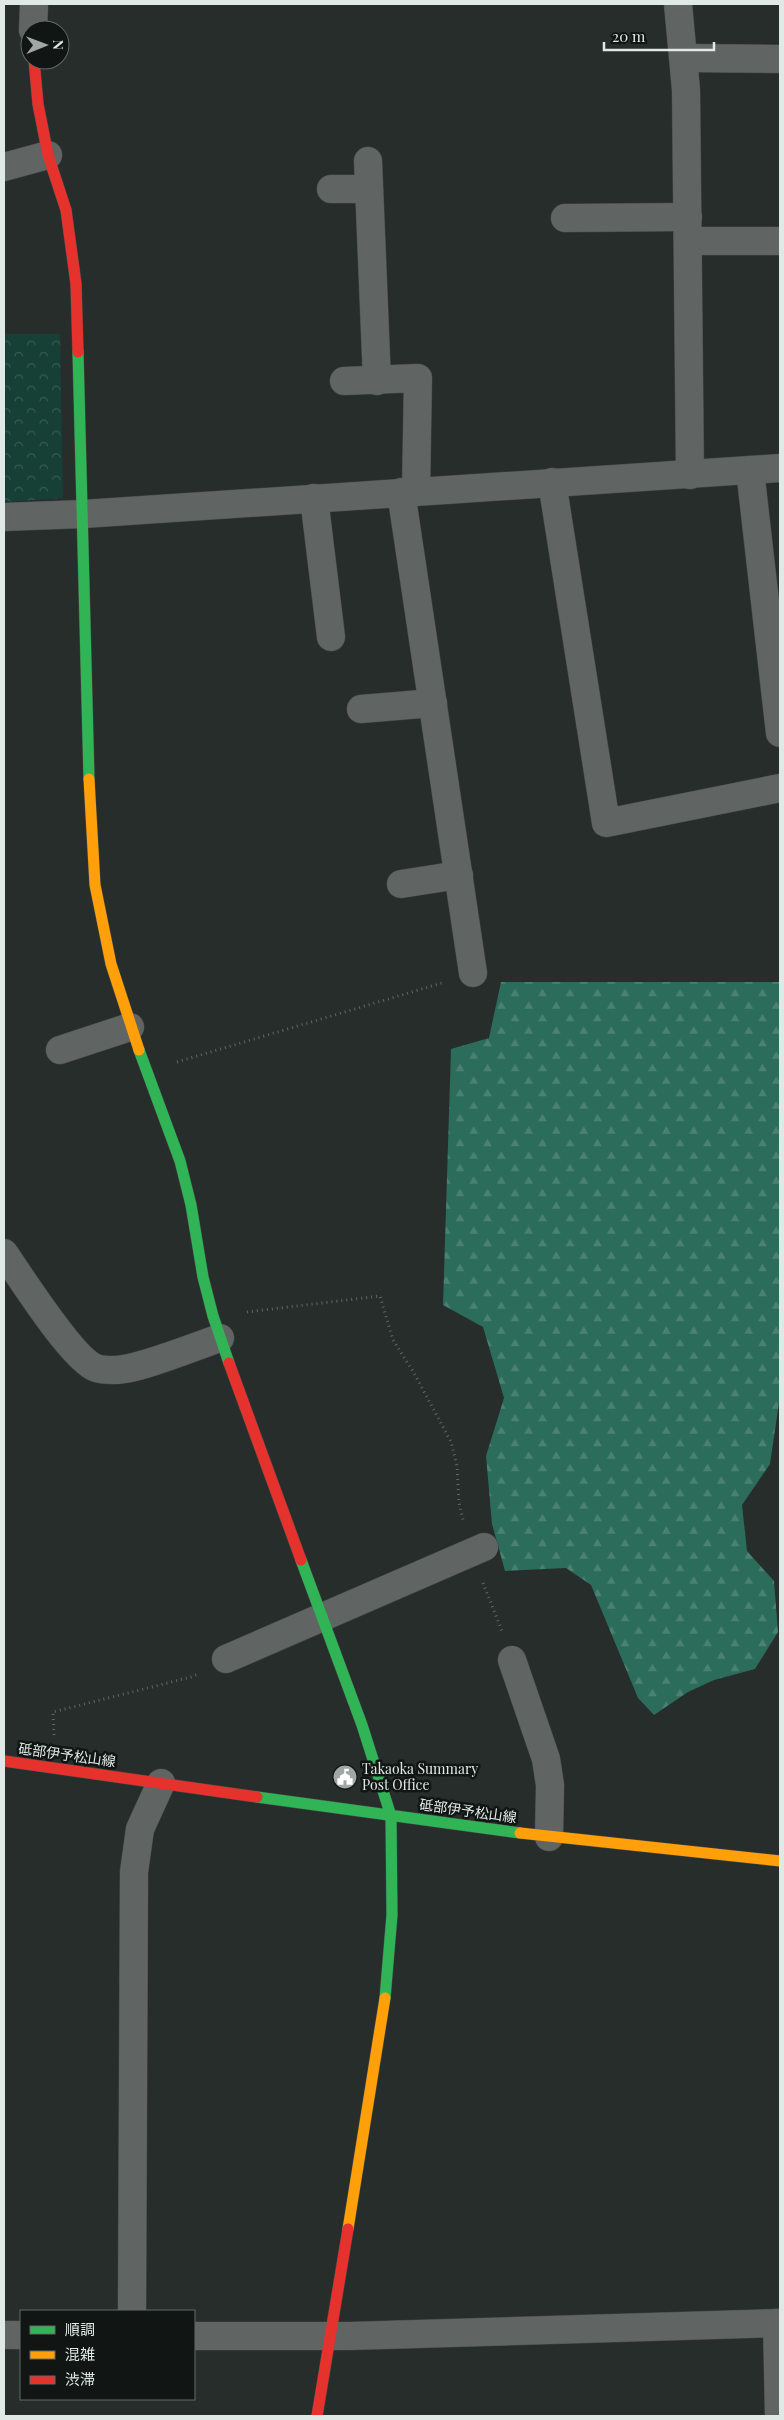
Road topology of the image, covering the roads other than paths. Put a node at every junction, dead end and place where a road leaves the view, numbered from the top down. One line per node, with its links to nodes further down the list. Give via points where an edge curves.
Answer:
1 (34, 4): 3 (street)
2 (678, 4): 4 (street)
3 (33, 20)
4 (684, 58): 5 (street); 13 (street)
5 (780, 59)
6 (35, 70): 7 (street)
7 (48, 155): 9 (street); 23 (street, via 66,210 76,284)
8 (368, 161): 11 (street)
9 (4, 167)
10 (331, 188): 11 (street)
11 (369, 189): 16 (street)
12 (565, 218): 13 (street)
13 (688, 229): 14 (street); 19 (street)
14 (780, 241)
15 (344, 381): 16 (street)
16 (376, 381): 21 (street, via 418,378)
17 (780, 468): 18 (street)
18 (750, 470): 19 (street); 28 (street)
19 (690, 475): 20 (street)
20 (552, 482): 21 (street); 29 (street, via 606,823)
21 (408, 492): 22 (street); 26 (street)
22 (314, 498): 23 (street); 25 (street)
23 (83, 514): 24 (street); 33 (street, via 90,827 95,885 111,964)
24 (4, 517)
25 (331, 637)
26 (432, 703): 27 (street); 30 (street)
27 (361, 709)
28 (780, 733)
29 (780, 788)
30 (459, 875): 31 (street); 32 (street)
31 (401, 884)
32 (473, 973)
33 (130, 1027): 34 (street); 36 (street, via 180,1161 203,1277)
34 (60, 1050)
35 (4, 1252): 36 (street, via 52,1323 95,1368 116,1370 145,1363)
36 (217, 1327): 38 (street)
37 (478, 1549): 38 (street)
38 (322, 1619): 39 (street); 43 (street, via 362,1725)
39 (226, 1659)
40 (512, 1660): 44 (street, via 546,1759 550,1785)
41 (4, 1761): 42 (street, 砥部伊予松山線)
42 (161, 1783): 43 (street, 砥部伊予松山線); 46 (street, via 140,1829 134,1872)
43 (391, 1816): 44 (street, 砥部伊予松山線); 51 (street, via 392,1915 388,1980)
44 (549, 1837): 45 (street, 砥部伊予松山線)
45 (780, 1861)
46 (132, 2310)
47 (779, 2323): 51 (street); 53 (street)
48 (4, 2334): 49 (street)
49 (20, 2335)
50 (195, 2336): 51 (street)
51 (331, 2336): 52 (street)
52 (317, 2416)
53 (779, 2416)

